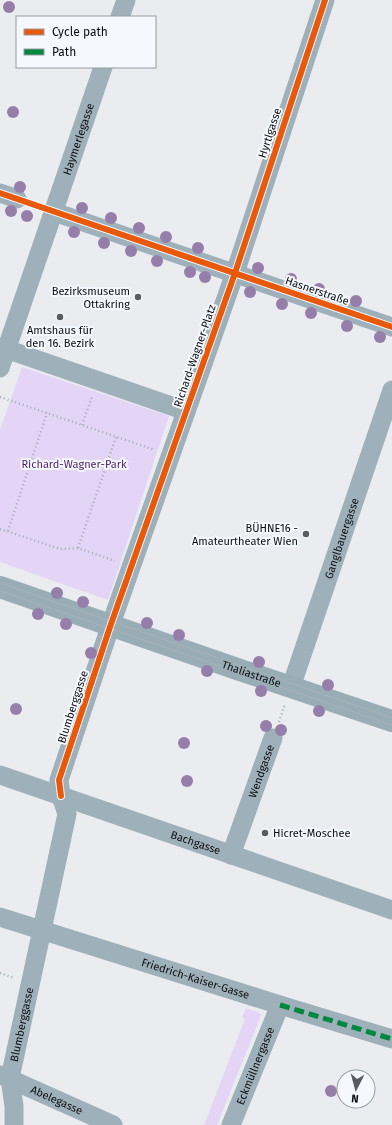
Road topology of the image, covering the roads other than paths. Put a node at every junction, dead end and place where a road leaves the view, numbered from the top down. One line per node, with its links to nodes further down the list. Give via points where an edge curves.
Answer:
1 (126, 0): 3 (street)
2 (325, 0): 6 (street, Hyrtlgasse)
3 (120, 16)
4 (103, 68): 5 (street, Haymerlegasse)
5 (54, 212): 6 (street); 8 (street)
6 (234, 273): 7 (street, Hasnerstraße); 11 (street, Richard-Wagner-Platz)
7 (392, 327)
8 (6, 349): 9 (street); 11 (street, Richard-Wagner-Platz)
9 (0, 368)
10 (392, 390): 14 (street, Ganglbauergasse)
11 (186, 411): 13 (street, Richard-Wagner-Platz)
12 (0, 587): 13 (main road)
13 (110, 624): 14 (main road, Thaliastraße); 18 (street, Blumberggasse, via 59,780)
14 (291, 687): 15 (main road, Thaliastraße)
15 (392, 721)
16 (273, 738): 19 (street, Wendgasse)
17 (0, 775): 18 (street, Bachgasse)
18 (61, 796): 19 (street, Bachgasse); 22 (street, Blumberggasse, via 67,814)
19 (231, 855): 20 (street, Bachgasse)
20 (392, 910)
21 (0, 917): 22 (street, Friedrich-Kaiser-Gasse)
22 (43, 930): 23 (street, Friedrich-Kaiser-Gasse); 25 (street, Blumberggasse)
23 (280, 1005): 24 (street, Friedrich-Kaiser-Gasse); 28 (street, Eckmüllnergasse)
24 (392, 1039)
25 (5, 1077): 26 (street, Blumberggasse, via 14,1106); 27 (street, Abelegasse)
26 (14, 1125)
27 (113, 1125)
28 (230, 1125)

